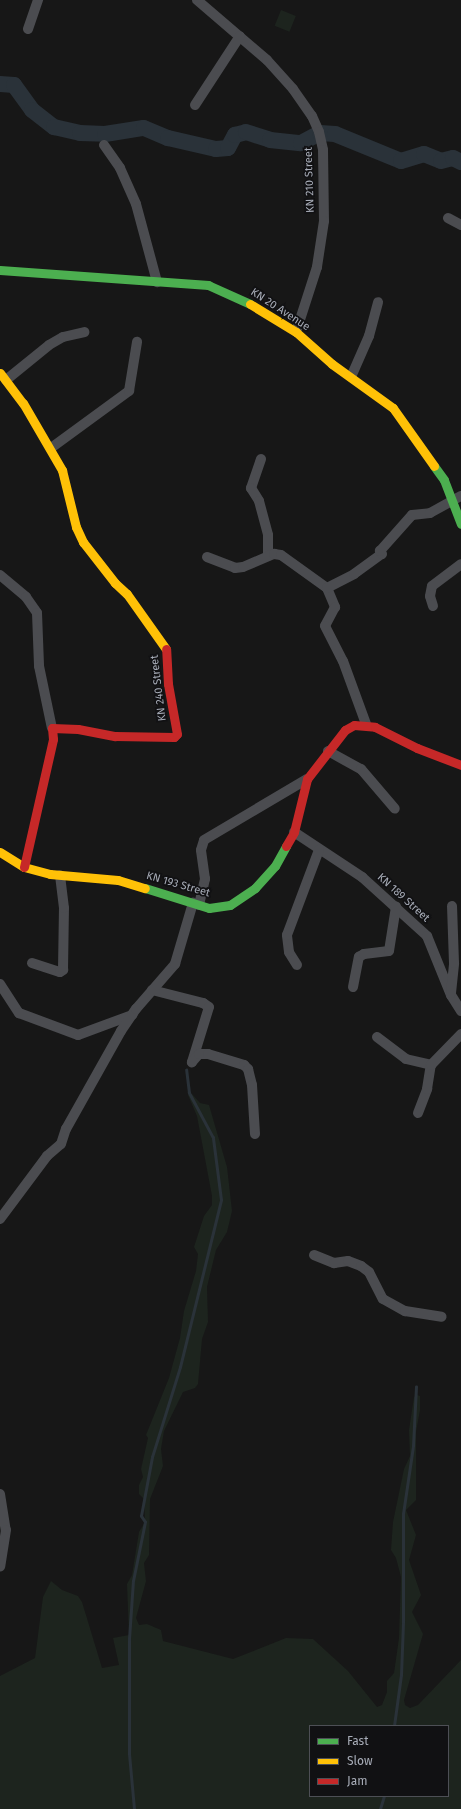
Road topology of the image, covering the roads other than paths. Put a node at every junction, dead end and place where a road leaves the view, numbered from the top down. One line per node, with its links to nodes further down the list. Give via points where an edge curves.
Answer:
1 (38, 0): 3 (street)
2 (198, 0): 4 (street, KN 210 Street)
3 (28, 29)
4 (240, 36): 5 (street); 13 (street, KN 210 Street, via 293,89 312,116 323,150 324,221 317,267)
5 (195, 105)
6 (104, 145): 10 (street, via 120,168 136,204)
7 (448, 218): 8 (street)
8 (461, 225)
9 (0, 270): 10 (street, KN 20 Avenue)
10 (157, 282): 13 (street, KN 20 Avenue, via 208,285 247,302)
11 (378, 302): 16 (street, via 369,336)
12 (84, 332): 15 (street, via 63,337)
13 (296, 332): 16 (street, KN 20 Avenue)
14 (137, 342): 17 (street, via 129,391)
15 (3, 376): 17 (street, KN 240 Street)
16 (351, 377): 19 (street, KN 20 Avenue, via 393,408 430,457)
17 (51, 448): 28 (street, KN 240 Street, via 62,470 76,527 83,542 166,646 168,684 176,734 174,737 115,736 78,729)
18 (261, 459): 21 (street, via 251,488 259,501 268,535)
19 (457, 499): 20 (street, KN 20 Avenue); 25 (street, via 430,513 412,515 380,551 382,554 354,574)
20 (461, 524)
21 (268, 556): 22 (street, via 235,568); 25 (street, via 281,555)
22 (207, 557)
23 (461, 564): 26 (street, via 432,586 430,596)
24 (0, 575): 28 (street, via 26,597 37,613 39,666)
25 (326, 588): 27 (street, via 335,607 325,626 343,661)
26 (433, 606)
27 (366, 724): 29 (street, KN 193 Street, via 354,725 345,730); 30 (street)
28 (52, 728): 36 (street, via 53,739)
29 (328, 751): 31 (street, KN 193 Street); 32 (street, via 361,769)
30 (461, 765)
31 (307, 779): 33 (street, KN 193 Street); 38 (street, via 204,840 201,850 205,879)
32 (395, 809)
33 (294, 832): 34 (street, KN 189 Street); 38 (street, KN 193 Street, via 275,866 254,888 230,905 209,908)
34 (319, 850): 39 (street, KN 189 Street, via 362,877); 42 (street, via 287,935 289,952)
35 (0, 852): 36 (street, KN 193 Street)
36 (24, 866): 37 (street, KN 193 Street)
37 (60, 875): 38 (street, KN 193 Street, via 118,880); 41 (street, via 64,908 63,970 60,972)
38 (196, 904): 45 (street, via 175,964)
39 (396, 906): 44 (street, via 389,951 359,957); 46 (street, KN 189 Street, via 427,936)
40 (452, 906): 46 (street, via 454,963)
41 (32, 963)
42 (296, 966)
43 (0, 984): 48 (street, via 19,1013 78,1036)
44 (353, 987)
45 (152, 990): 48 (street); 53 (street, via 203,1003 209,1007 192,1062 199,1054 208,1054 244,1065 248,1069 252,1085)
46 (451, 995): 47 (street, KN 189 Street)
47 (461, 1011)
48 (132, 1015): 54 (street, via 66,1129 61,1144 47,1156)
49 (461, 1034): 51 (street)
50 (377, 1037): 51 (street, via 406,1059)
51 (431, 1065): 52 (street, via 427,1089)
52 (418, 1113)
53 (255, 1134)
54 (0, 1219)
55 (314, 1255): 56 (street, via 334,1263 348,1261 362,1266 369,1272 383,1299 405,1311)
56 (442, 1317)
57 (0, 1494): 58 (street, via 6,1530)
58 (0, 1567)

